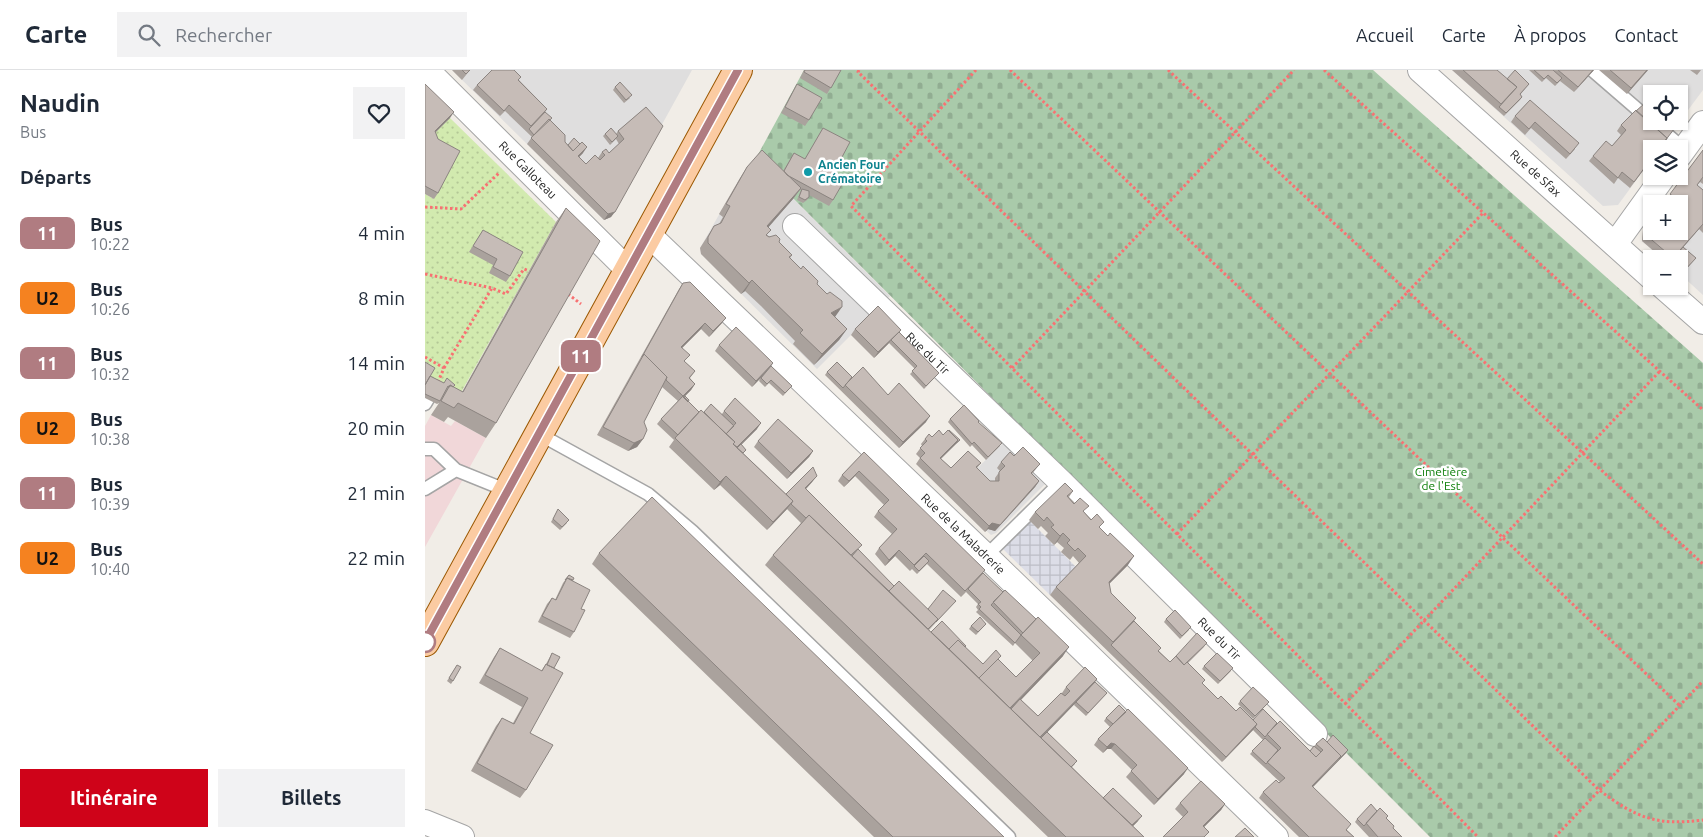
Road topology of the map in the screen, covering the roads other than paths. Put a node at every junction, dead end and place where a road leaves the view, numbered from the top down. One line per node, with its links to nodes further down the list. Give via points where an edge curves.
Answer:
1 (427, 70): 15 (street, Rue Galloteau)
2 (738, 70): 12 (main road)
3 (1420, 70): 13 (street, Rue de Sfax)
4 (1592, 70): 5 (lane)
5 (1643, 114)
6 (1703, 123): 9 (street)
7 (1659, 130): 8 (lane)
8 (1669, 140)
9 (1688, 143)
10 (1658, 185): 13 (street)
11 (795, 226): 21 (street, Rue du Tir)
12 (648, 234): 15 (main road); 24 (street, Rue de la Maladrerie)
13 (1615, 244): 14 (street, Rue de Sfax)
14 (1643, 269)
15 (628, 270): 18 (main road)
16 (1672, 295): 17 (street)
17 (1703, 322)
18 (539, 434): 23 (main road); 30 (lane, via 649,494 692,531)
19 (425, 449): 20 (lane, via 434,449)
20 (456, 470): 22 (lane); 23 (lane)
21 (1061, 482): 24 (lane); 27 (street, Rue du Tir)
22 (425, 489)
23 (508, 491): 25 (main road)
24 (986, 556): 31 (street, Rue de la Maladrerie)
25 (432, 613): 26 (main road)
26 (425, 642)
27 (1315, 734)
28 (425, 822): 29 (street)
29 (462, 837)
30 (1009, 837)
31 (1276, 837)

